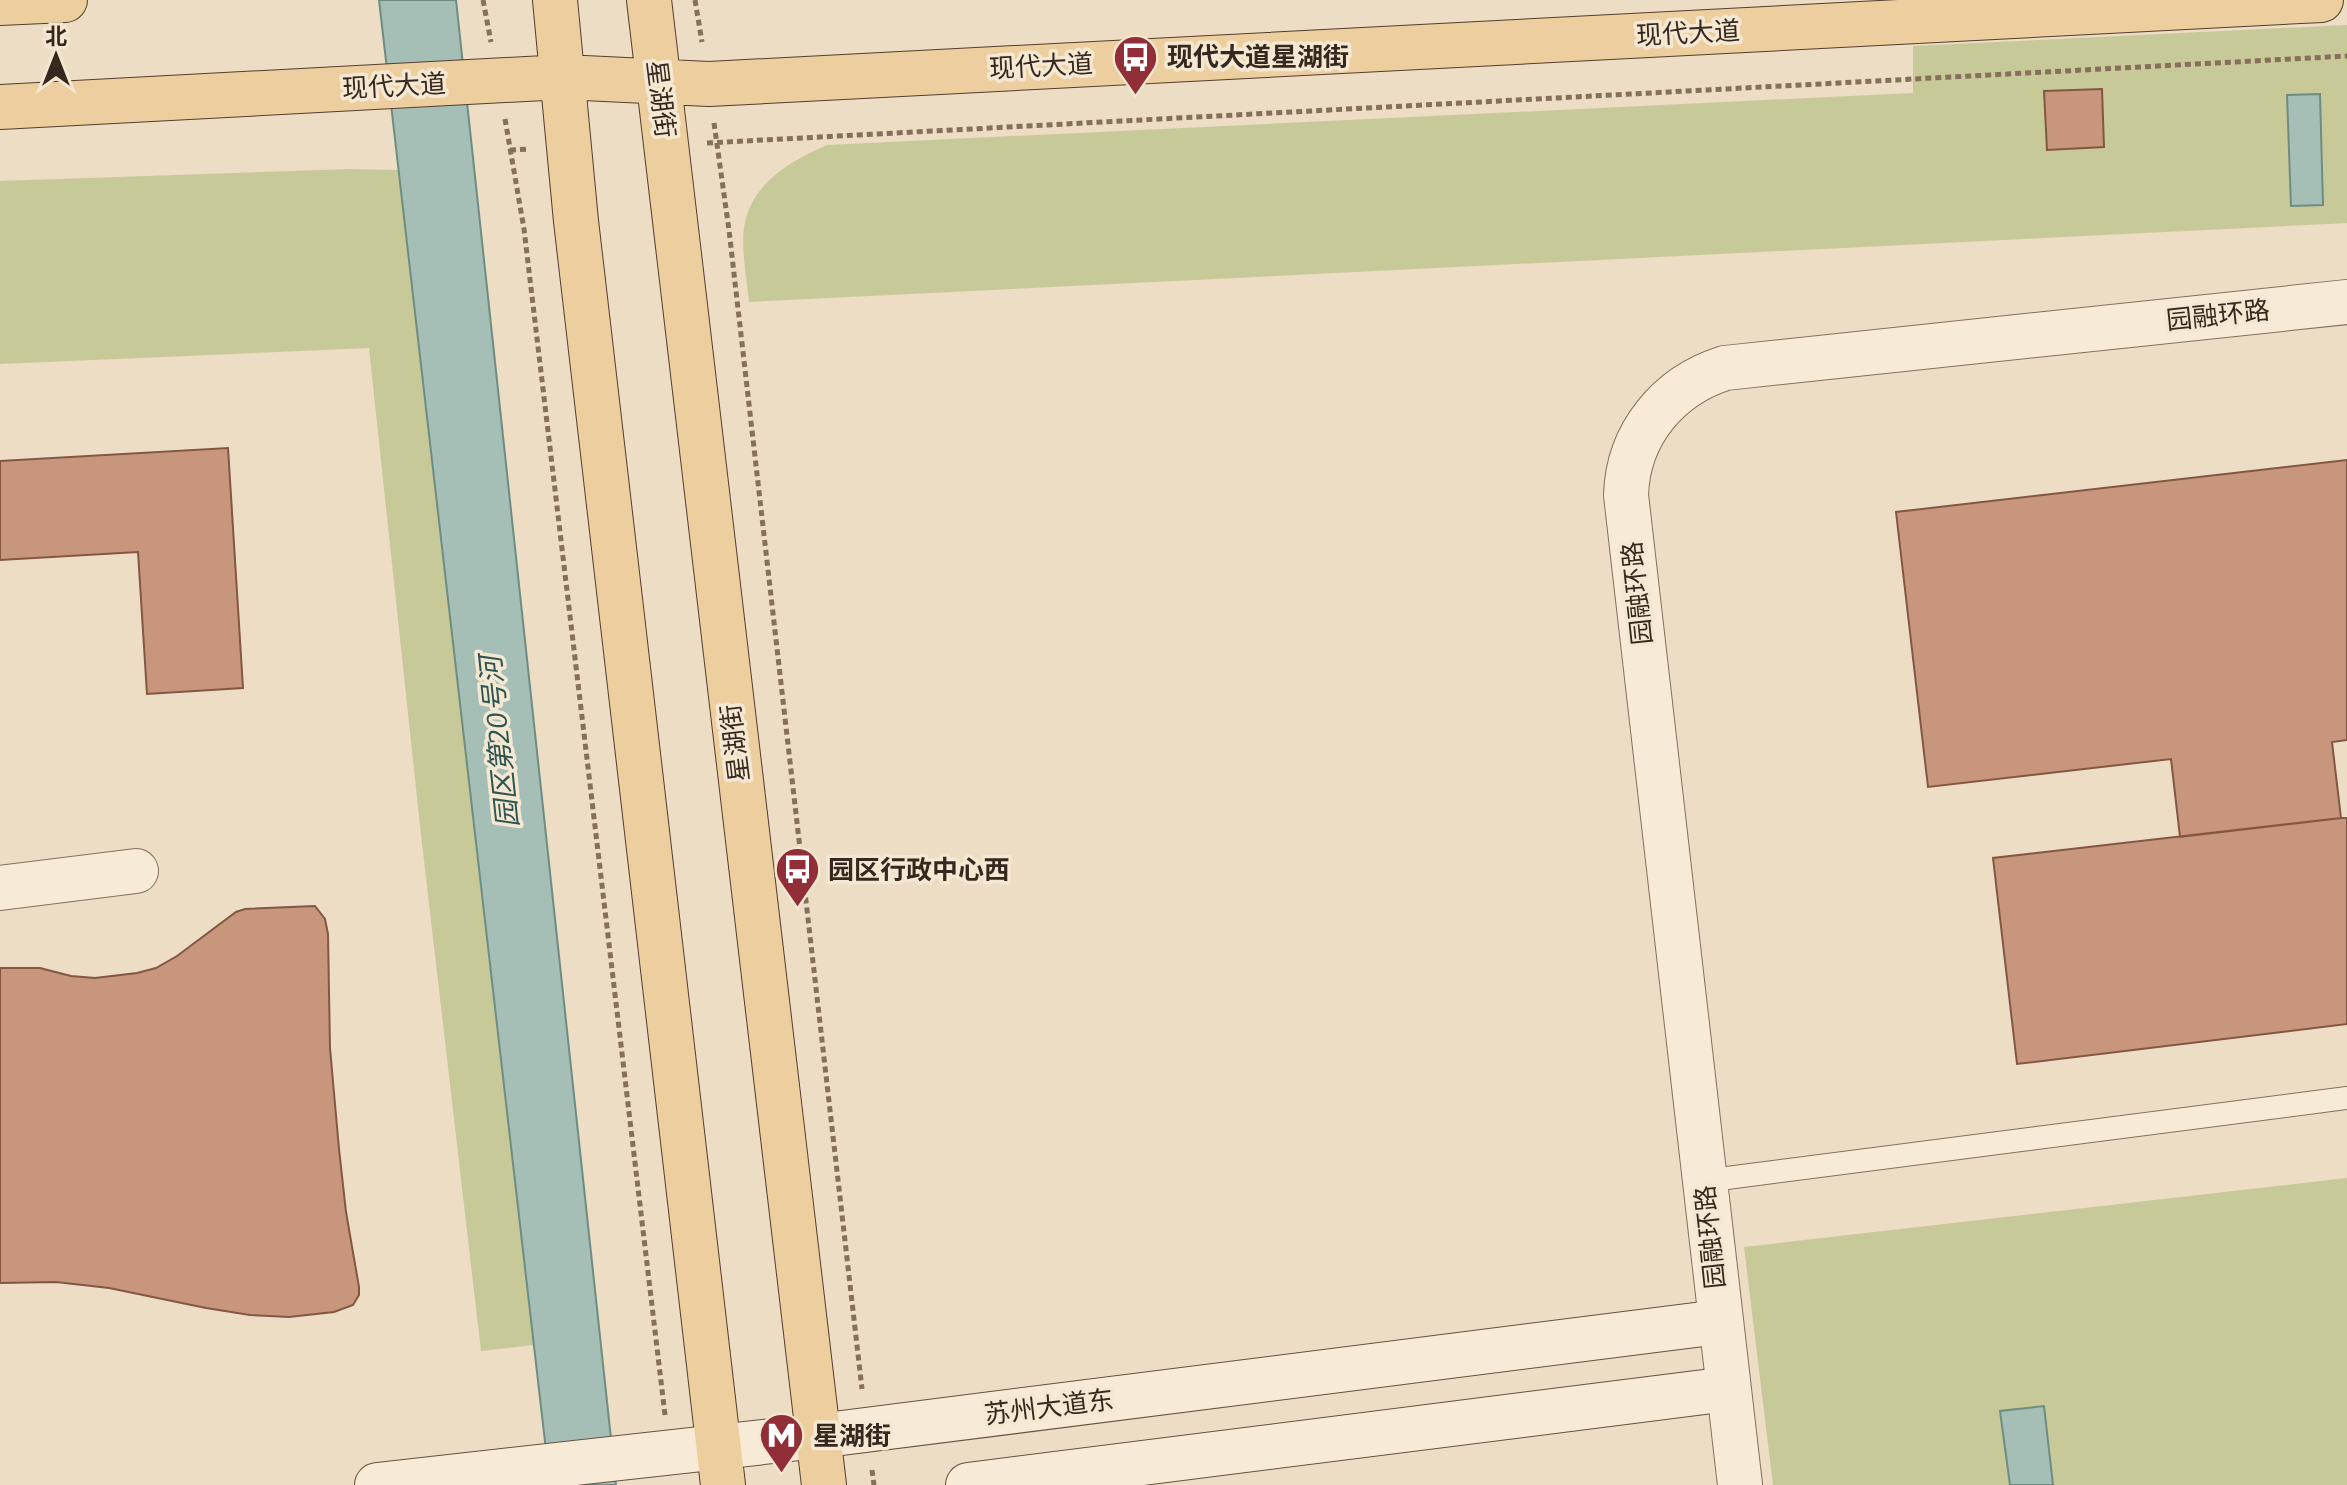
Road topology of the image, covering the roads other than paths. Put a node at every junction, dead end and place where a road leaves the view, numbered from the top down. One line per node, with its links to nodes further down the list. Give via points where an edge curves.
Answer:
1 (65, 0): 5 (main road)
2 (555, 0): 6 (main road)
3 (649, 0): 7 (main road, 星湖街)
4 (2321, 0): 7 (main road, 现代大道, via 709,84)
5 (0, 3)
6 (563, 77): 7 (main road, 现代大道); 8 (main road, 现代大道); 17 (main road)
7 (658, 81): 16 (main road, 星湖街)
8 (0, 107)
9 (2347, 302): 13 (main road, 园融环路, via 1747,364 1693,381 1648,423 1630,459 1626,495)
10 (136, 871): 11 (main road)
11 (0, 888)
12 (2347, 1098): 13 (lane)
13 (1704, 1181): 14 (main road, 园融环路)
14 (1719, 1322): 15 (main road, 园融环路); 16 (main road, 苏州大道东)
15 (1728, 1389): 20 (main road); 21 (main road, 园融环路)
16 (818, 1436): 17 (main road, 苏州大道东); 19 (main road, 星湖街)
17 (721, 1466): 18 (main road, 苏州大道东, via 652,1454)
18 (377, 1485)
19 (824, 1485)
20 (968, 1485)
21 (1740, 1485)

